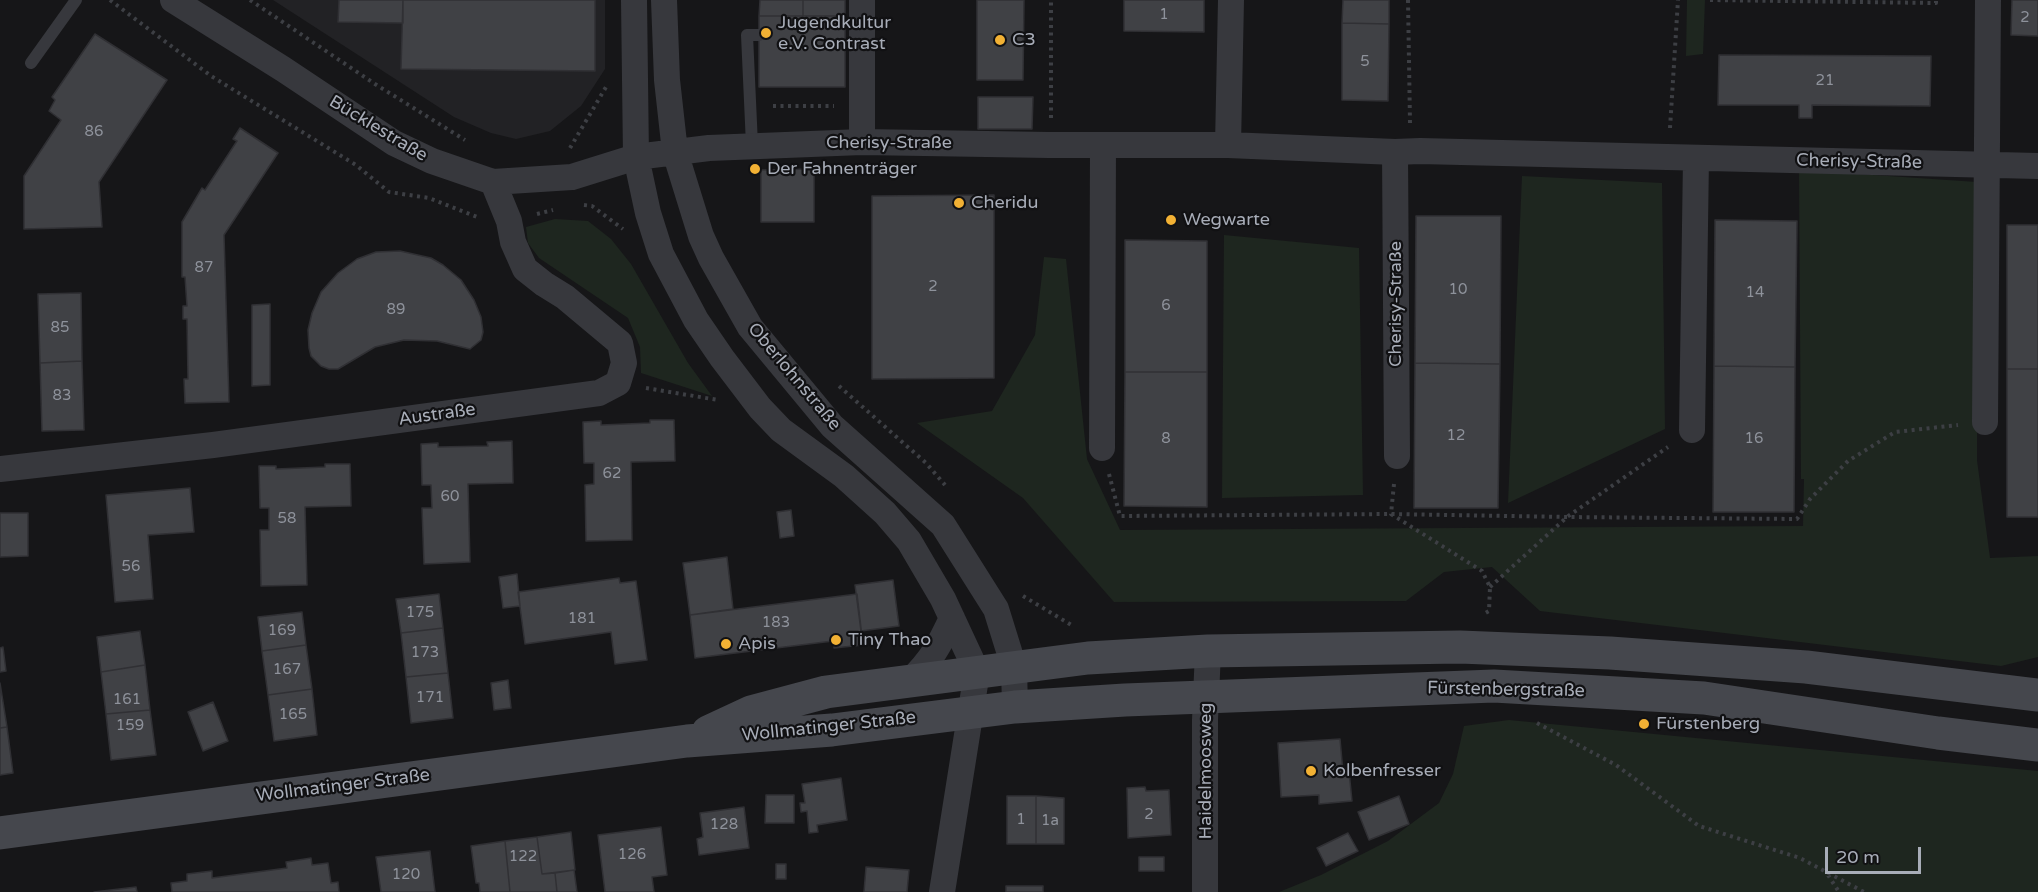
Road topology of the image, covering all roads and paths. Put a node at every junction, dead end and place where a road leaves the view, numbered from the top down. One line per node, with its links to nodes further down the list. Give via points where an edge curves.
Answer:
1 (76, 0): 16 (lane)
2 (110, 0): 37 (path, via 211,76 356,165 389,192 429,198 478,218)
3 (173, 0): 34 (street, Bücklestraße, via 394,143)
4 (250, 0): 21 (path)
5 (634, 0): 17 (street, Oberlohnstraße)
6 (664, 0): 27 (street, Oberlohnstraße)
7 (862, 0): 19 (street)
8 (1051, 0): 22 (path)
9 (1231, 0): 24 (street)
10 (1408, 0): 28 (path)
11 (1678, 0): 30 (path)
12 (1710, 0): 13 (path)
13 (1936, 0)
14 (1989, 0): 32 (street)
15 (759, 35): 18 (lane, via 747,34)
16 (31, 63)
17 (635, 83): 26 (path, via 606,86 570,148); 29 (street, Oberlohnstraße)
18 (750, 106): 19 (path); 25 (lane)
19 (862, 106): 20 (street)
20 (862, 142): 22 (street, Cherisy-Straße); 25 (street, Cherisy-Straße)
21 (471, 143)
22 (1048, 145): 23 (street, Cherisy-Straße)
23 (1102, 145): 24 (street, Cherisy-Straße); 44 (street)
24 (1228, 145): 28 (street, Cherisy-Straße)
25 (752, 146): 27 (street, Cherisy-Straße)
26 (559, 151)
27 (675, 152): 29 (street, Bücklestraße); 54 (street, Oberlohnstraße, via 701,236 750,327 832,426 943,525 996,609)
28 (1402, 152): 30 (street, Cherisy-Straße); 45 (street, Cherisy-Straße)
29 (636, 157): 34 (street, Bücklestraße, via 572,177); 38 (street, Oberlohnstraße)
30 (1668, 158): 31 (street, Cherisy-Straße)
31 (1695, 158): 32 (street, Cherisy-Straße); 43 (street)
32 (1988, 164): 33 (street, Cherisy-Straße); 42 (street)
33 (2038, 166)
34 (493, 182): 37 (street)
35 (578, 204): 38 (path, via 592,206 623,230 644,261)
36 (561, 208): 37 (path)
37 (509, 221): 39 (street, via 525,269 620,343 624,363)
38 (661, 254): 41 (street, Oberlohnstraße, via 696,320)
39 (618, 383): 41 (path); 46 (street, Austraße, via 599,393 213,445)
40 (837, 384): 47 (path, via 927,463)
41 (760, 408): 52 (street, Oberlohnstraße, via 885,513 909,541)
42 (1985, 422): 49 (path, via 1895,432 1848,461 1810,499 1797,519)
43 (1692, 430): 49 (path)
44 (1102, 448): 48 (path, via 1120,516)
45 (1397, 456): 48 (path)
46 (0, 469)
47 (950, 490)
48 (1391, 514): 49 (path); 50 (path, via 1482,571)
49 (1567, 517): 50 (path)
50 (1490, 587): 51 (path)
51 (1489, 610)
52 (952, 618): 55 (street, Oberlohnstraße); 56 (street, via 937,651)
53 (1208, 651): 54 (main road); 57 (main road, via 1460,647 1598,652); 58 (street, Haidelmoosweg)
54 (1014, 667): 55 (main road); 59 (street, Oberlohnstraße)
55 (977, 672): 56 (main road, Wollmatinger Straße); 60 (street)
56 (910, 681): 62 (main road, Wollmatinger Straße, via 826,692 751,712)
57 (2029, 689)
58 (1206, 698): 59 (main road, Fürstenbergstraße); 63 (main road, Fürstenbergstraße, via 1494,686 1654,695 1704,698); 67 (street, Haidelmoosweg)
59 (1015, 707): 60 (main road, Fürstenbergstraße)
60 (971, 711): 62 (main road, Wollmatinger Straße, via 832,730); 66 (street)
61 (1535, 721): 65 (path, via 1617,765 1699,826 1800,858)
62 (687, 741): 64 (main road, Wollmatinger Straße)
63 (2038, 745)
64 (0, 833)
65 (1827, 873): 68 (path); 69 (path)
66 (942, 892)
67 (1205, 892)
68 (1839, 892)
69 (1864, 892)

